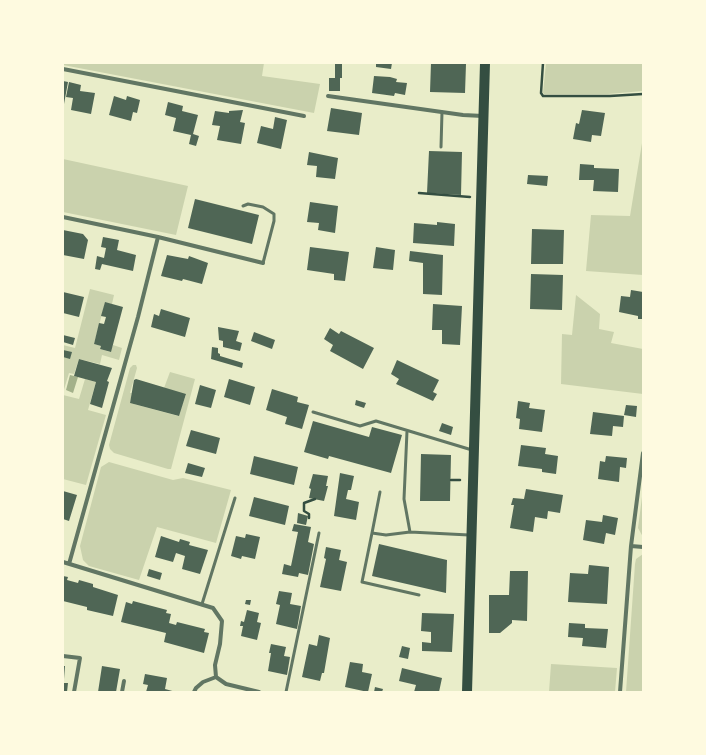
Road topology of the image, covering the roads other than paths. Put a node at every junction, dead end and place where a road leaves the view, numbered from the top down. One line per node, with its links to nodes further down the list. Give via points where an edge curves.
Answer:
1 (485, 63): 6 (main road)
2 (63, 68): 5 (street)
3 (328, 96): 4 (street)
4 (442, 112): 6 (street); 7 (lane)
5 (304, 116)
6 (483, 116): 14 (main road)
7 (441, 147)
8 (243, 206): 11 (lane, via 248,204 263,207 274,214)
9 (63, 217): 10 (street)
10 (158, 238): 11 (street); 25 (street)
11 (263, 263)
12 (312, 412): 13 (lane, via 360,426 376,421)
13 (407, 431): 14 (lane); 18 (lane, via 404,499)
14 (474, 451): 21 (main road)
15 (643, 453): 22 (street)
16 (380, 492): 20 (lane)
17 (235, 498): 27 (lane)
18 (410, 532): 20 (lane, via 386,535); 21 (lane)
19 (319, 533): 35 (lane)
20 (372, 533): 26 (lane, via 362,582)
21 (471, 535): 36 (main road)
22 (631, 546): 23 (street); 37 (street)
23 (643, 547)
24 (63, 562): 25 (street)
25 (69, 564): 27 (street)
26 (419, 595)
27 (202, 604): 29 (street, via 212,608 222,621 215,665)
28 (63, 656): 31 (street, via 80,658)
29 (216, 677): 33 (street, via 203,682); 34 (street, via 226,684)
30 (124, 681): 32 (street)
31 (74, 692)
32 (122, 692)
33 (194, 692)
34 (259, 692)
35 (286, 692)
36 (467, 692)
37 (620, 692)

